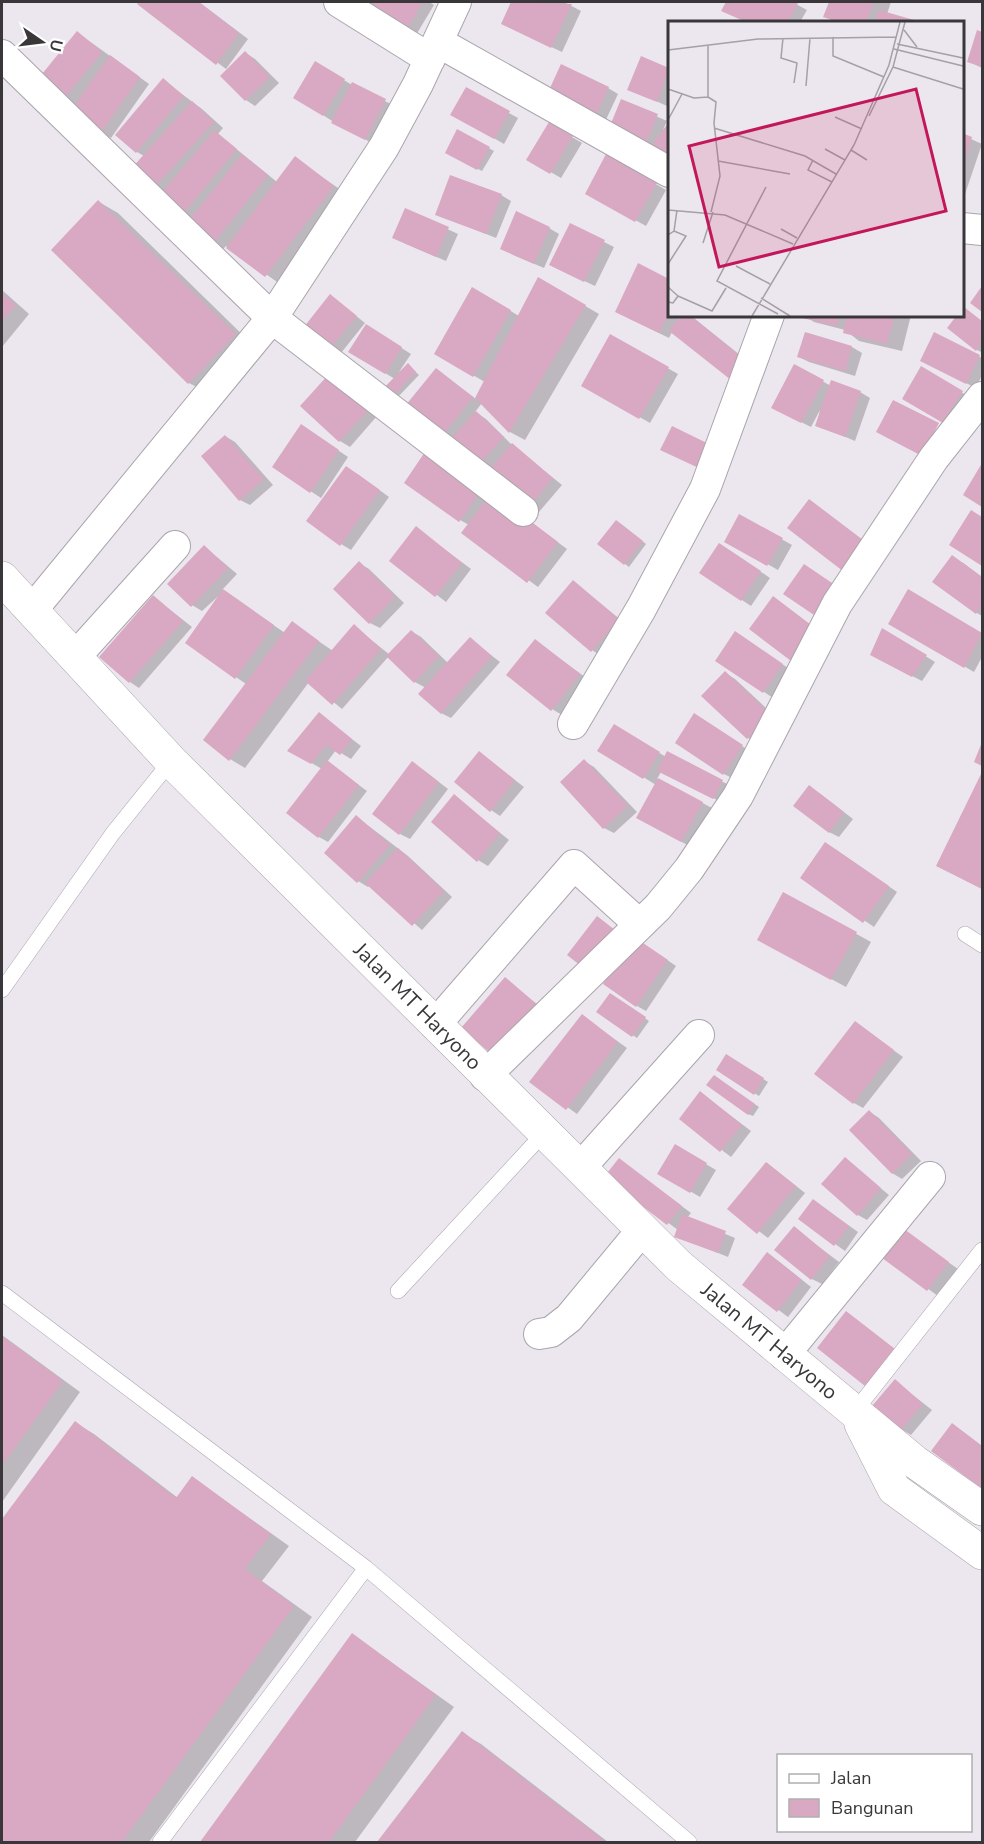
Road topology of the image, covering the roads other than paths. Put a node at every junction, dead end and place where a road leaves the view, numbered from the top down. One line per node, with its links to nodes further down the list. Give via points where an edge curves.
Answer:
1 (339, 2): 3 (street)
2 (456, 2): 3 (street)
3 (434, 50): 5 (street); 9 (street, via 366,176)
4 (2, 55): 9 (street)
5 (668, 171)
6 (963, 228): 7 (street)
7 (982, 230)
8 (769, 316): 16 (street, via 705,489)
9 (272, 318): 11 (street); 14 (street)
10 (982, 397): 18 (street, via 934,458 837,604 738,796 688,869)
11 (523, 511)
12 (175, 546): 15 (street)
13 (2, 578): 14 (main road, Jalan MT Haryono)
14 (33, 609): 15 (main road, Jalan MT Haryono)
15 (76, 656): 17 (main road, Jalan MT Haryono)
16 (573, 724)
17 (171, 761): 21 (lane, via 113,833); 22 (main road, Jalan MT Haryono)
18 (639, 924): 22 (street, via 574,865); 24 (street)
19 (965, 934): 20 (lane)
20 (982, 945)
21 (2, 990)
22 (435, 1025): 24 (main road, Jalan MT Haryono)
23 (699, 1035): 26 (street)
24 (485, 1076): 25 (main road, Jalan MT Haryono)
25 (544, 1132): 26 (main road, Jalan MT Haryono); 30 (lane)
26 (580, 1168): 28 (main road, Jalan MT Haryono)
27 (930, 1177): 33 (street)
28 (642, 1230): 32 (street, via 569,1318 551,1332); 33 (main road, Jalan MT Haryono)
29 (982, 1250): 34 (lane)
30 (398, 1291)
31 (2, 1293): 37 (lane)
32 (539, 1334)
33 (784, 1355): 34 (main road, Jalan MT Haryono)
34 (855, 1411): 35 (main road, Jalan MT Haryono, via 915,1462); 36 (main road, Jalan MT Haryono, via 894,1489)
35 (982, 1509)
36 (982, 1552)
37 (366, 1568): 38 (lane); 39 (lane)
38 (160, 1842)
39 (689, 1842)

